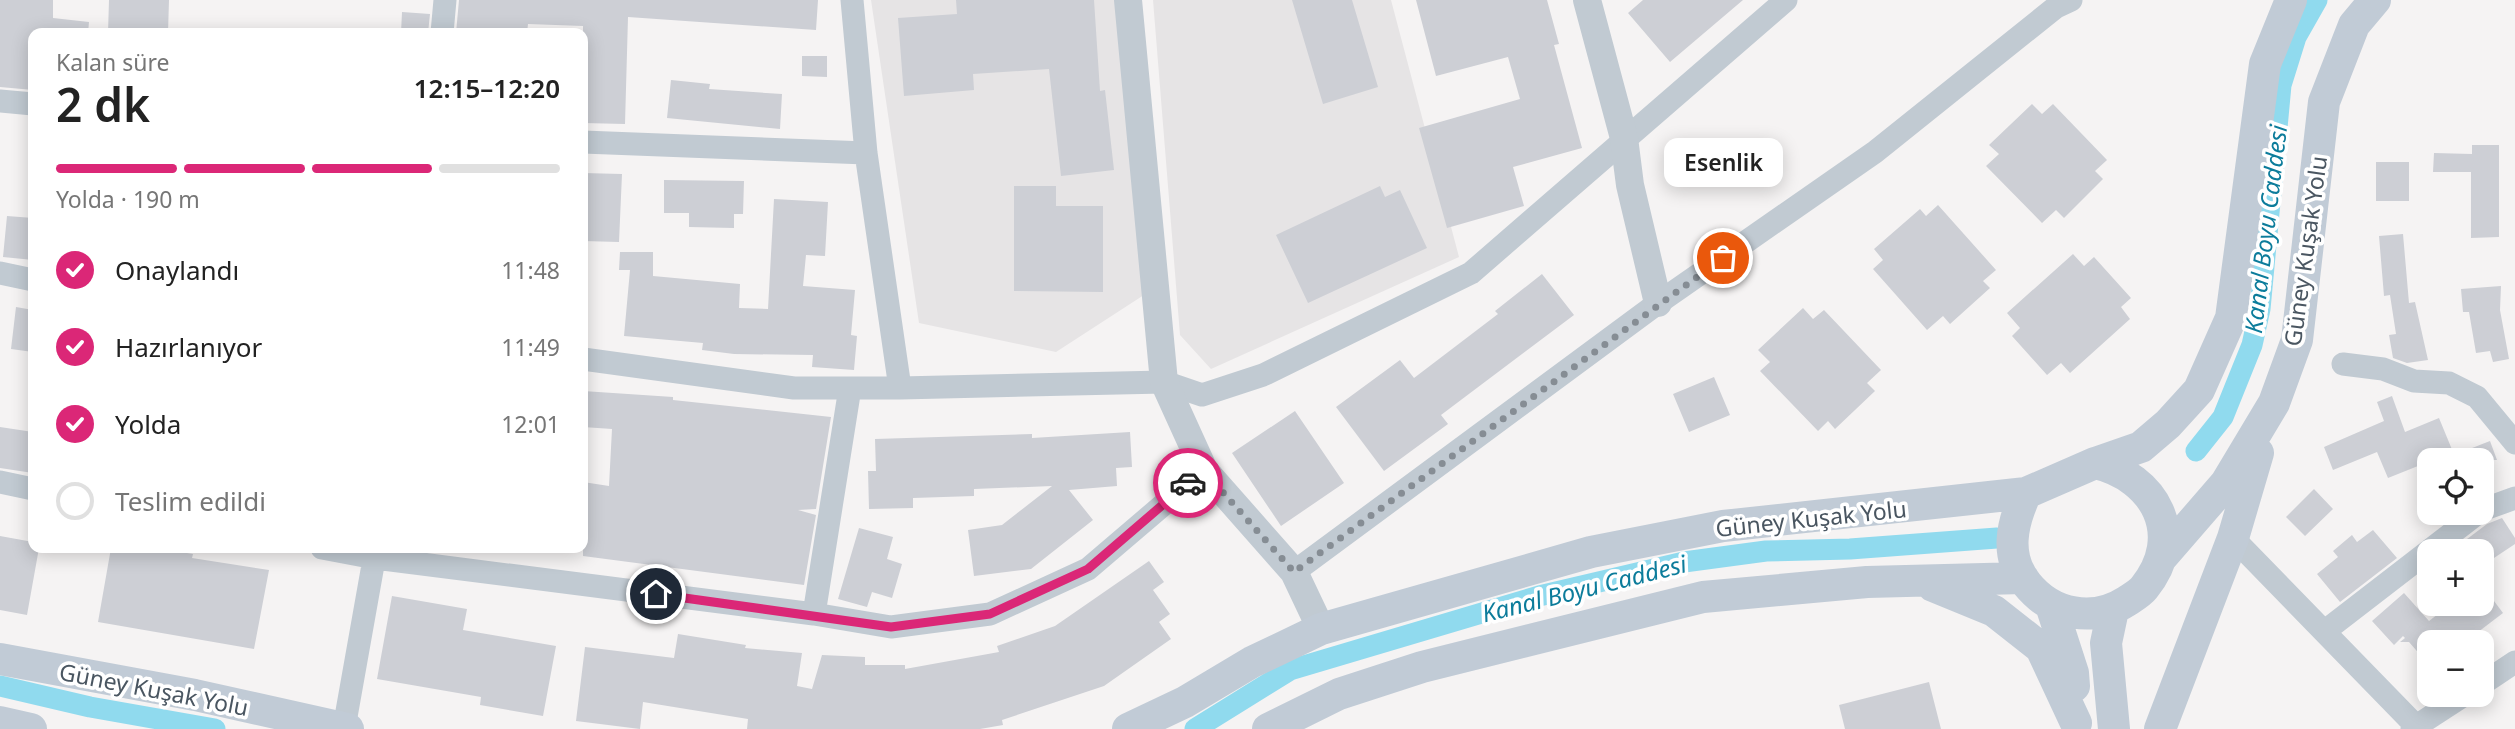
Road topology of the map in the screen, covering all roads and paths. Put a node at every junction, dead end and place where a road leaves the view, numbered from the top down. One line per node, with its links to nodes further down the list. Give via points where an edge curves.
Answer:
1 (445, 0): 9 (street)
2 (852, 0): 14 (street)
3 (1128, 0): 20 (street)
4 (1587, 0): 12 (street)
5 (1786, 0): 12 (street)
6 (2071, 0): 17 (street, via 2056,7 1875,152)
7 (2291, 0): 25 (main road, via 2265,64 2231,318 2199,390 2168,425 2141,447)
8 (2375, 0): 23 (main road, Güney Kuşak Yolu, via 2354,25 2325,102 2297,340)
9 (442, 28)
10 (0, 102): 11 (street)
11 (28, 104)
12 (1624, 138): 17 (street, via 1630,185); 20 (street, via 1471,274 1263,375 1202,395)
13 (588, 142): 14 (street)
14 (866, 153): 22 (street)
15 (0, 273): 16 (street)
16 (28, 279)
17 (1658, 303): 36 (street)
18 (588, 360): 21 (street, via 794,388)
19 (2343, 364): 24 (street, via 2383,369 2414,381 2449,383 2477,397)
20 (1164, 382): 22 (street); 26 (street)
21 (850, 388): 22 (street); 41 (street)
22 (900, 388)
23 (2274, 403): 33 (main road); 35 (main road, Güney Kuşak Yolu, via 2226,483)
24 (2515, 443)
25 (2095, 463): 29 (main road); 35 (main road, via 2135,479 2150,495 2164,536)
26 (1203, 470): 36 (street); 41 (street, via 1088,569 990,614 891,627)
27 (0, 482): 28 (street)
28 (28, 488)
29 (2026, 493): 37 (main road, via 2013,520 2012,540); 42 (main road, Güney Kuşak Yolu, via 1697,531 1591,552)
30 (2515, 498): 31 (street)
31 (2494, 506)
32 (2462, 525): 43 (street)
33 (2233, 538): 43 (street); 56 (main road)
34 (376, 553): 41 (street); 52 (street)
35 (2161, 558): 40 (main road, via 2144,590)
36 (1294, 572): 42 (street)
37 (2022, 578): 38 (main road); 39 (main road)
38 (1920, 581): 49 (main road, via 1994,611 2041,648); 54 (main road, via 1771,589 1703,597 1631,613 1422,667 1339,694)
39 (2052, 606): 40 (main road, via 2071,613); 49 (main road, via 2073,673)
40 (2113, 610): 55 (main road, via 2106,643)
41 (814, 614)
42 (1321, 629): 53 (main road, Güney Kuşak Yolu)
43 (2325, 631): 50 (street)
44 (0, 659): 52 (main road, Güney Kuşak Yolu)
45 (2515, 662): 46 (street)
46 (2494, 676)
47 (2446, 707): 50 (street)
48 (0, 722): 51 (main road)
49 (2076, 726)
50 (2414, 728)
51 (31, 729)
52 (346, 729)
53 (1128, 729)
54 (1268, 729)
55 (2114, 729)
56 (2160, 729)

